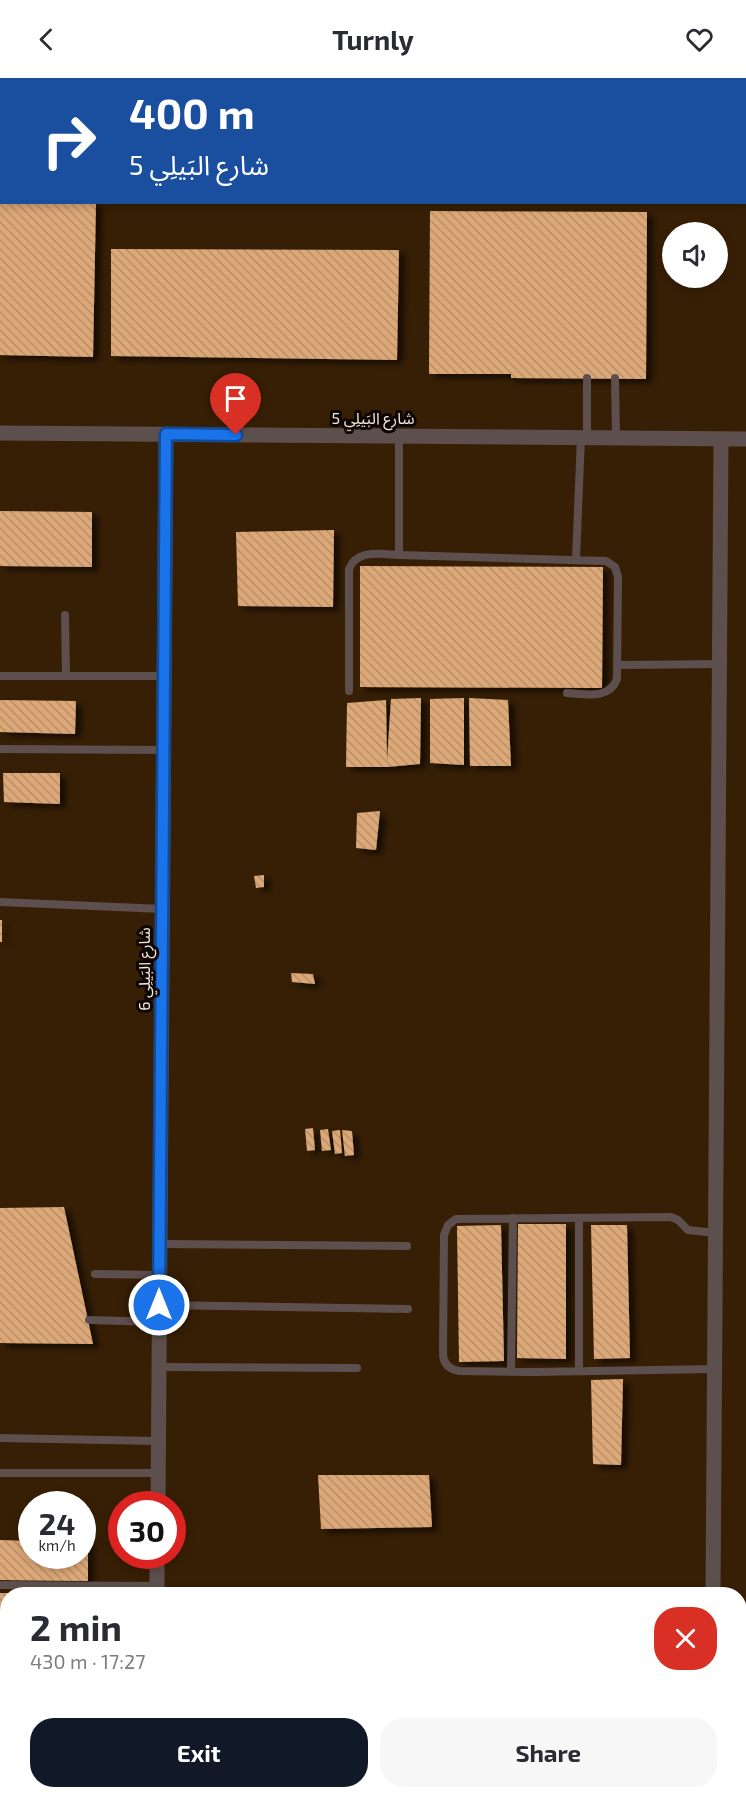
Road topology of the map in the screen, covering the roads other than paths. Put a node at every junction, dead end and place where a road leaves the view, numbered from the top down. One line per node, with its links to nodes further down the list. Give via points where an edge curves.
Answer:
1 (587, 378): 6 (lane)
2 (615, 378): 7 (lane)
3 (0, 433): 4 (street, شارع البَيلِي 5)
4 (166, 434): 5 (street, شارع البَيلِي 5); 17 (street, شارع البَيلِي 6)
5 (399, 436): 6 (street, شارع البَيلِي 5); 10 (lane)
6 (584, 437): 7 (street, شارع البَيلِي 5); 11 (lane)
7 (616, 438): 8 (street, شارع البَيلِي 5)
8 (721, 439): 9 (street, شارع البَيلِي 5); 13 (street)
9 (746, 439)
10 (399, 555): 11 (lane); 18 (lane, via 361,555 349,569)
11 (576, 560): 14 (lane, via 606,561 618,572)
12 (65, 615): 16 (lane)
13 (720, 664): 14 (lane); 26 (street)
14 (618, 665): 19 (lane, via 615,685 605,693)
15 (0, 676): 16 (lane)
16 (66, 676): 17 (lane)
17 (164, 676): 21 (street, شارع البَيلِي 6)
18 (349, 692)
19 (567, 693)
20 (0, 749): 21 (lane)
21 (164, 750): 23 (street, شارع البَيلِي 6)
22 (0, 902): 23 (lane)
23 (163, 909): 27 (street, شارع البَيلِي 6)
24 (513, 1218): 25 (lane); 39 (lane); 39 (lane, via 456,1219 444,1235 445,1363 453,1370)
25 (579, 1218): 26 (lane, via 671,1217 693,1232); 38 (lane)
26 (715, 1233): 37 (street)
27 (160, 1244): 28 (lane); 30 (street, شارع البَيلِي 6)
28 (407, 1246)
29 (95, 1274): 30 (lane)
30 (160, 1275): 31 (street, شارع البَيلِي 6)
31 (159, 1305): 32 (lane); 34 (street, شارع البَيلِي 6)
32 (408, 1309)
33 (89, 1320): 34 (lane)
34 (159, 1322): 35 (street, شارع البَيلِي 6)
35 (159, 1367): 36 (lane); 41 (street, شارع البَيلِي 6)
36 (357, 1368)
37 (714, 1369): 38 (lane); 49 (street)
38 (579, 1370): 39 (lane)
39 (511, 1371)
40 (0, 1438): 41 (lane)
41 (158, 1441): 43 (street, شارع البَيلِي 6)
42 (0, 1473): 43 (lane)
43 (158, 1473): 44 (street, شارع البَيلِي 6)
44 (158, 1491)
45 (157, 1569): 48 (street)
46 (0, 1585): 47 (lane)
47 (63, 1587)
48 (157, 1587)
49 (713, 1587)

